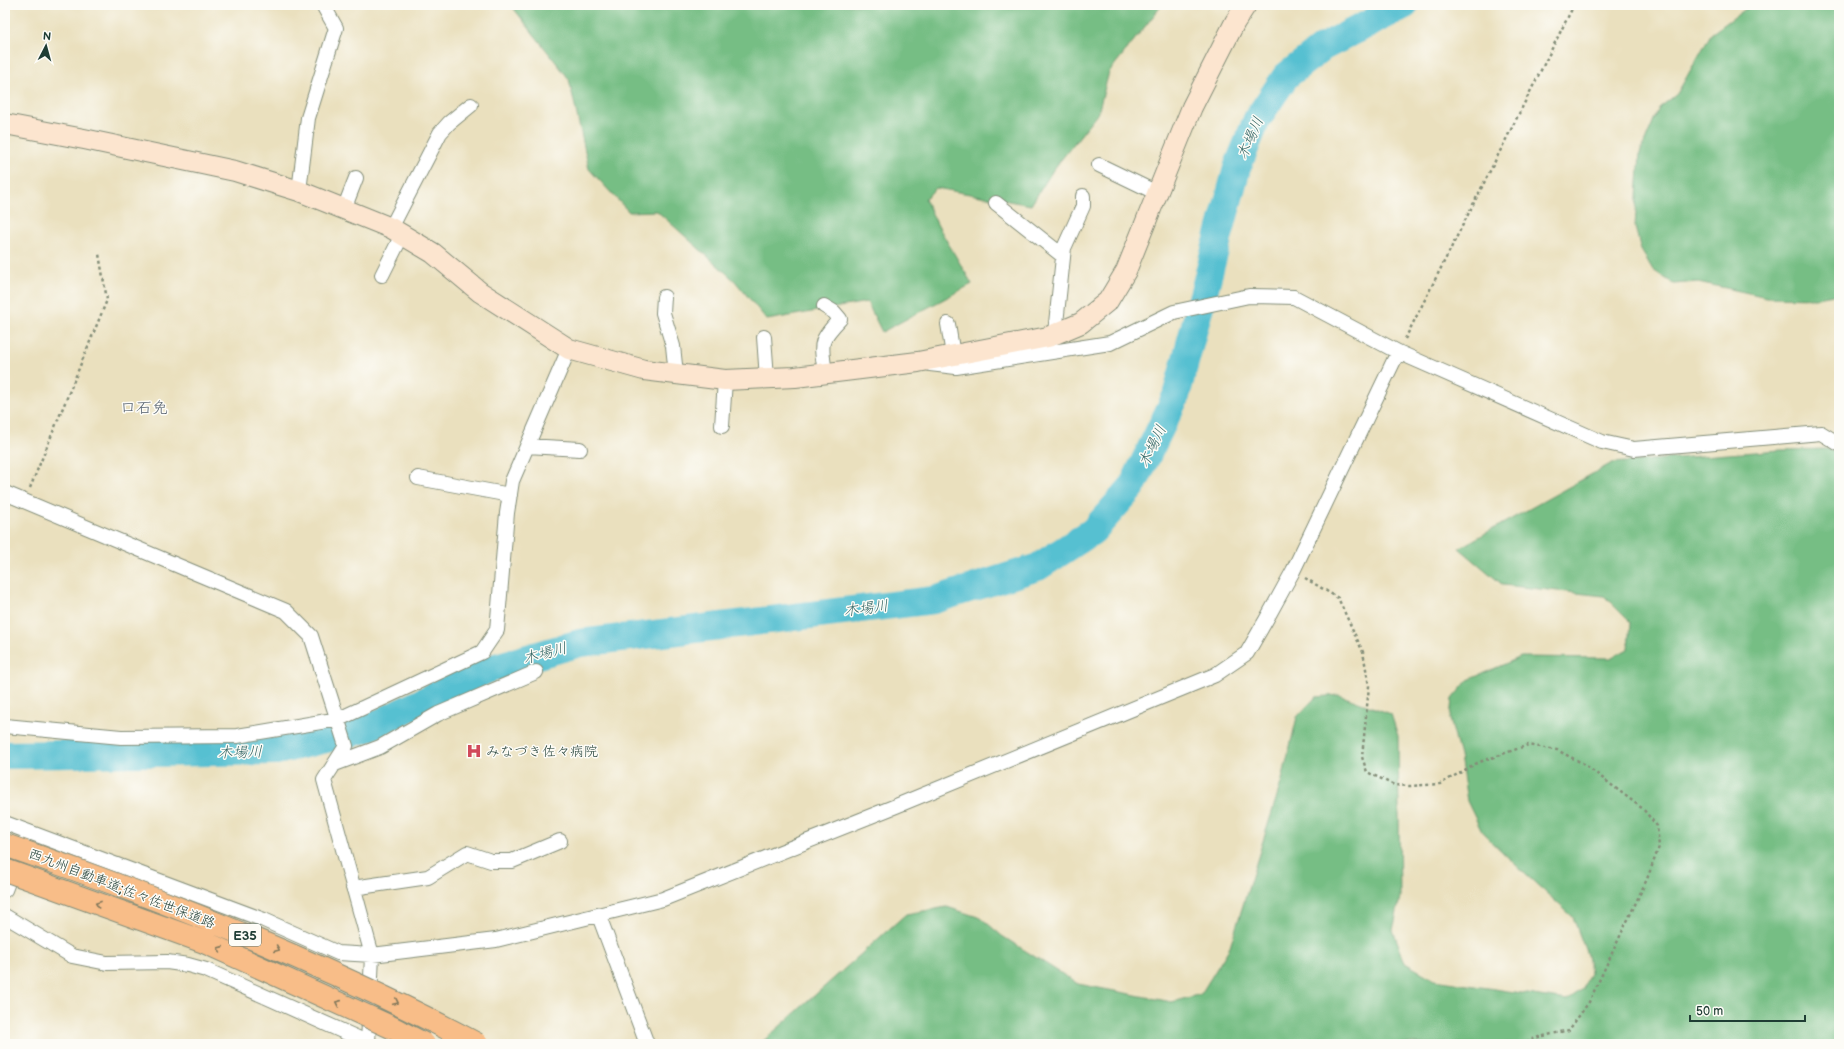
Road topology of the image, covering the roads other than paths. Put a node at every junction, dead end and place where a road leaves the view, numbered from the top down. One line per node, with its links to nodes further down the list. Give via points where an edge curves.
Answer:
1 (323, 5): 7 (street, via 336,28 308,118)
2 (1246, 5): 8 (street, via 1192,107)
3 (471, 105): 12 (street, via 440,133)
4 (5, 124): 7 (street, via 235,171)
5 (1099, 165): 8 (street)
6 (356, 178): 11 (street)
7 (299, 190): 11 (street)
8 (1157, 193): 18 (street, via 1126,272 1108,301 1081,323)
9 (1083, 196): 13 (street, via 1083,206 1064,248)
10 (996, 203): 13 (street)
11 (344, 209): 12 (street)
12 (397, 232): 14 (street); 20 (street, via 433,253 480,292)
13 (1063, 256): 18 (street)
14 (382, 276)
15 (664, 297): 25 (street, via 663,313 674,346)
16 (824, 306): 24 (street, via 840,319 821,343)
17 (948, 324): 22 (street)
18 (1055, 334): 22 (street)
19 (764, 337): 26 (street)
20 (568, 349): 25 (street, via 644,370); 30 (street)
21 (1398, 352): 23 (street, via 1294,297 1249,296 1174,312 1110,342 956,368); 29 (street, via 1602,442 1634,449 1821,433); 47 (street, via 1293,570 1247,653 1215,675 896,806 663,899)
22 (953, 355): 23 (street)
23 (918, 362): 24 (street)
24 (825, 373): 26 (street)
25 (676, 374): 27 (street)
26 (767, 378): 27 (street)
27 (725, 380): 28 (street)
28 (722, 426)
29 (1839, 444)
30 (527, 446): 31 (street); 34 (street, via 512,481)
31 (580, 449)
32 (418, 478): 34 (street)
33 (5, 493): 36 (street, via 286,611 311,636)
34 (510, 495): 36 (street, via 498,630 482,652)
35 (536, 672): 38 (street, via 438,714 380,746)
36 (339, 720): 37 (street, via 237,736 121,736); 38 (street, via 346,746)
37 (5, 726)
38 (335, 764): 44 (street, via 324,780)
39 (5, 823): 40 (street)
40 (28, 832): 45 (street); 48 (street, via 264,920 338,953)
41 (560, 841): 44 (street, via 512,861 491,861 467,852 428,877)
42 (5, 845): 51 (highway, 西九州自動車道;佐々佐世保道路 / E35, one-way to 51, bridge, via 212,921 404,1005)
43 (5, 870): 50 (highway, 西九州自動車道;佐々佐世保道路 / E35, one-way to 43, bridge, via 204,942)
44 (353, 888): 48 (street)
45 (5, 890)
46 (5, 916): 49 (street, via 72,956 107,963 167,962 206,970)
47 (599, 916): 48 (street, via 496,940); 52 (street)
48 (372, 955): 49 (street)
49 (369, 1044)
50 (424, 1044)
51 (477, 1044)
52 (647, 1044)

